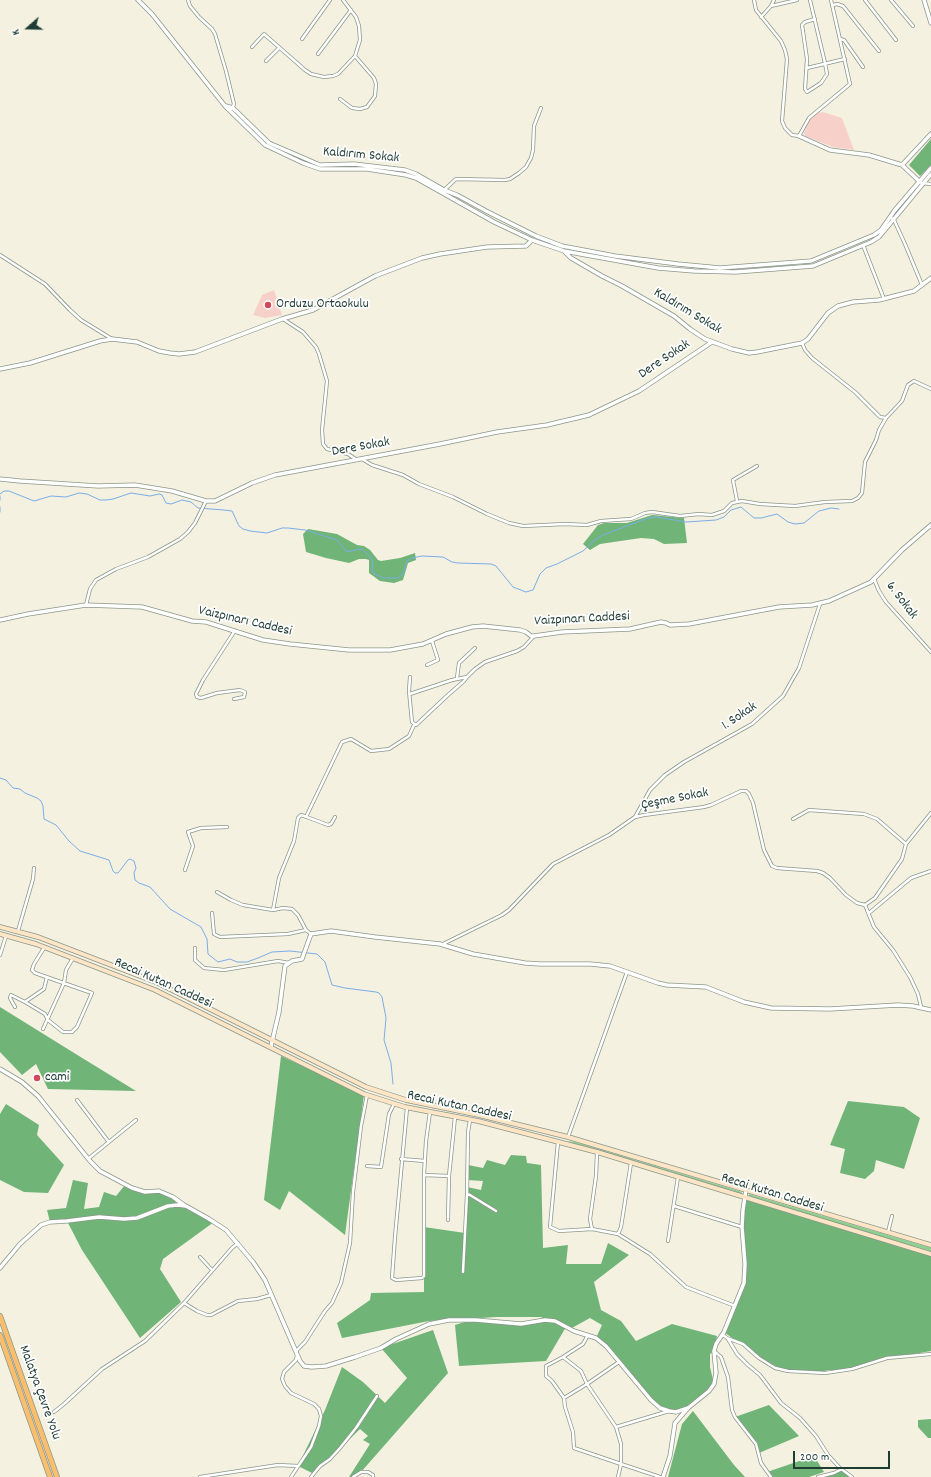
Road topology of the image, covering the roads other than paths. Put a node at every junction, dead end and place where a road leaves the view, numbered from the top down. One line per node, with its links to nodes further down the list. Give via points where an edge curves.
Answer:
1 (138, 0): 35 (street, Kaldırım Sokak, via 225,106)
2 (188, 0): 35 (street, via 199,18 215,34 234,104)
3 (330, 0): 21 (street)
4 (343, 0): 15 (street)
5 (754, 0): 16 (street)
6 (774, 0): 14 (street)
7 (797, 0): 14 (street)
8 (810, 0): 17 (street)
9 (831, 0): 13 (street)
10 (865, 0): 22 (street)
11 (891, 0): 19 (street)
12 (924, 0): 18 (street)
13 (832, 5): 20 (street); 25 (street, via 843,6)
14 (771, 6): 16 (street)
15 (351, 10): 26 (street); 27 (street, via 360,31)
16 (761, 17): 37 (street, via 782,41 785,50 787,59 782,121 792,135)
17 (815, 19): 30 (street); 32 (street, via 805,22 801,29)
18 (931, 23)
19 (913, 26)
20 (840, 39): 28 (street); 31 (street, via 844,40)
21 (302, 40)
22 (896, 40)
23 (252, 47): 24 (street, via 264,34)
24 (279, 48): 27 (street, via 311,74 324,77 338,74); 29 (street)
25 (879, 51)
26 (318, 54)
27 (355, 56): 33 (street, via 374,78 375,96 367,107 360,109 352,108)
28 (844, 59): 30 (street); 37 (street, via 850,84 809,118)
29 (266, 61)
30 (825, 64): 32 (street); 32 (street, via 826,77 807,92)
31 (863, 67)
32 (807, 68)
33 (340, 99)
34 (541, 108): 43 (street, via 534,126 532,154 526,167 519,173 504,180 456,178)
35 (232, 110): 43 (street, Kaldırım Sokak, via 265,145 311,167 333,170 367,169 406,175)
36 (931, 134): 38 (street)
37 (799, 136): 38 (street, via 830,150 869,155)
38 (902, 165): 41 (street)
39 (931, 168): 41 (street)
40 (931, 174): 41 (street)
41 (921, 182): 42 (street); 44 (street, Kaldırım Sokak); 45 (street)
42 (931, 184)
43 (443, 191): 46 (street, Kaldırım Sokak, via 457,195); 47 (street, Kaldırım Sokak, via 482,216)
44 (890, 216): 45 (street); 49 (street, Kaldırım Sokak, via 881,230 874,235 811,261 720,268 655,262)
45 (894, 220): 48 (street, via 879,237); 53 (street)
46 (536, 236): 47 (street); 49 (street, Kaldırım Sokak)
47 (532, 240): 50 (street, Kaldırım Sokak); 55 (street, via 526,246 487,247 422,258 375,276 312,310)
48 (863, 245): 50 (street, via 812,266 719,272 658,268); 54 (street)
49 (562, 246): 50 (street)
50 (564, 251): 57 (street, Kaldırım Sokak, via 571,258 663,309)
51 (0, 256): 56 (street, via 45,284 81,320)
52 (931, 278): 53 (street)
53 (922, 286): 54 (street)
54 (884, 299): 58 (street, via 853,302 834,308)
55 (282, 319): 56 (street, via 190,353 165,352 137,342); 63 (street, via 303,332 319,354 327,381 323,444 327,449 348,454)
56 (112, 339): 59 (street)
57 (712, 342): 58 (street, Kaldırım Sokak, via 749,353); 62 (street, Dere Sokak, via 639,391 589,415)
58 (802, 342): 61 (street, via 812,358 880,417)
59 (0, 370)
60 (931, 389): 61 (street, via 912,382 908,385 902,401)
61 (886, 418): 67 (street, via 866,457 863,490 856,500 795,506)
62 (362, 459): 63 (street, Dere Sokak); 67 (street, via 487,514 523,526 587,525 602,520 631,519 652,512 680,516 712,515)
63 (357, 460): 66 (street, Dere Sokak, via 275,475 246,485 218,500)
64 (757, 466): 67 (street, via 733,480)
65 (0, 479): 66 (street, via 98,486 135,485 172,491)
66 (206, 501): 71 (street, via 192,527 180,539 148,557 96,580 90,589)
67 (736, 501)
68 (931, 525): 69 (street, Vaizpınarı Caddesi)
69 (874, 579): 70 (street, Vaizpınarı Caddesi, via 866,585); 77 (street, 6. Sokak, via 886,602)
70 (820, 604): 74 (street, Vaizpınarı Caddesi, via 779,607 689,624 670,625 661,622 630,629); 88 (street, 1. Sokak, via 799,668 783,696 747,727 665,775 650,790)
71 (86, 605): 72 (street, Vaizpınarı Caddesi); 73 (street, Vaizpınarı Caddesi, via 142,607 192,621 206,622)
72 (0, 620)
73 (234, 632): 75 (street, Vaizpınarı Caddesi, via 264,640 349,650 390,650); 83 (street, via 196,694 201,698 217,693 240,690 245,692 244,697)
74 (534, 636): 75 (street, Vaizpınarı Caddesi, via 520,630 483,626 456,631); 80 (street, via 524,647 485,662)
75 (432, 641): 78 (street, via 438,660)
76 (475, 648): 81 (street, via 459,663)
77 (931, 652)
78 (427, 665)
79 (410, 677): 82 (street)
80 (467, 677): 81 (street); 84 (street)
81 (457, 678): 82 (street)
82 (410, 694): 84 (street)
83 (234, 698)
84 (414, 725): 86 (street, via 409,736 389,750 371,751 350,739 342,742)
85 (931, 813): 91 (street)
86 (306, 817): 87 (street, via 328,825); 97 (street, via 298,818 294,841 281,873)
87 (334, 817)
88 (635, 818): 96 (street, Çeşme Sokak, via 650,813 704,807 746,791 753,803 764,850 772,866 823,873 846,895); 106 (street, Çeşme Sokak, via 610,835 553,864 502,915 445,944)
89 (793, 819): 91 (street, via 809,810 864,814 877,819)
90 (227, 827): 93 (street, via 201,828 188,832 193,846)
91 (906, 844): 96 (street, via 902,859 875,898)
92 (34, 868): 102 (street)
93 (184, 870)
94 (931, 871): 99 (street, via 911,878)
95 (217, 892): 97 (street, via 238,903)
96 (865, 905): 99 (street)
97 (273, 910): 101 (street, via 292,909)
98 (212, 913): 101 (street, via 214,934 220,937 288,934)
99 (869, 913): 117 (street, via 874,927 910,977)
100 (0, 927): 102 (main road, Recai Kutan Caddesi)
101 (306, 930): 104 (street)
102 (18, 932): 121 (main road, Recai Kutan Caddesi, via 38,937 158,983)
103 (0, 934): 105 (main road, Recai Kutan Caddesi)
104 (311, 934): 106 (street, via 334,930); 111 (street, via 304,956)
105 (6, 936): 107 (main road, Recai Kutan Caddesi); 109 (street)
106 (440, 944): 112 (street, via 473,954 525,963 603,964)
107 (44, 947): 110 (main road, Recai Kutan Caddesi); 113 (street, via 32,970)
108 (195, 948): 111 (street, via 195,960 204,968 224,970 278,961)
109 (0, 955)
110 (73, 958): 114 (street, via 66,970); 122 (main road, Recai Kutan Caddesi, via 155,990)
111 (289, 963): 121 (street, via 283,971 279,1012)
112 (628, 972): 117 (street, via 667,985 706,987 744,1002 771,1008 830,1009 898,1005); 132 (street)
113 (47, 977): 114 (street); 115 (street, via 44,989)
114 (64, 983): 119 (street); 119 (street, via 87,990 92,996 72,1032 63,1032)
115 (25, 1002): 116 (street, via 11,996); 119 (street, via 45,1014)
116 (15, 1007)
117 (921, 1007): 118 (street)
118 (931, 1010)
119 (48, 1020): 120 (street)
120 (43, 1029)
121 (273, 1039): 122 (street); 132 (main road, Recai Kutan Caddesi, via 380,1092)
122 (271, 1046): 124 (main road, Recai Kutan Caddesi)
123 (0, 1069): 136 (street, via 22,1082 38,1096)
124 (367, 1095): 126 (main road, Recai Kutan Caddesi); 173 (street, via 353,1186 351,1234 341,1283 332,1304)
125 (77, 1100): 133 (street)
126 (394, 1104): 127 (main road, Recai Kutan Caddesi); 140 (street, via 389,1114 381,1167)
127 (407, 1108): 128 (main road, Recai Kutan Caddesi); 137 (street)
128 (430, 1112): 129 (main road, Recai Kutan Caddesi); 138 (street)
129 (456, 1117): 131 (main road, Recai Kutan Caddesi); 142 (street)
130 (136, 1120): 133 (street)
131 (470, 1120): 134 (main road, Recai Kutan Caddesi); 145 (street)
132 (568, 1137): 144 (main road, Recai Kutan Caddesi)
133 (108, 1140): 136 (street)
134 (558, 1141): 135 (main road, Recai Kutan Caddesi); 153 (street, via 550,1227 559,1231)
135 (598, 1152): 139 (main road, Recai Kutan Caddesi); 153 (street, via 590,1219)
136 (88, 1158): 147 (street, via 100,1171 132,1188 146,1192 159,1191 173,1196)
137 (401, 1159): 138 (street); 141 (street, via 392,1278 396,1280 424,1276)
138 (425, 1161): 141 (street)
139 (631, 1163): 143 (main road, Recai Kutan Caddesi); 155 (street)
140 (367, 1166)
141 (424, 1175): 142 (street)
142 (449, 1176): 151 (street)
143 (678, 1177): 146 (main road, Recai Kutan Caddesi); 148 (street)
144 (746, 1190): 146 (street); 154 (main road, Recai Kutan Caddesi)
145 (467, 1194): 149 (street); 163 (street)
146 (744, 1197): 152 (street); 159 (main road, Recai Kutan Caddesi)
147 (186, 1206): 157 (street, via 226,1230); 161 (street, via 168,1206 137,1218 99,1217 50,1222 41,1226 20,1244)
148 (674, 1206): 152 (street); 156 (street)
149 (496, 1211)
150 (892, 1216): 154 (street)
151 (448, 1220)
152 (742, 1227): 166 (street, via 744,1284)
153 (592, 1229): 155 (street)
154 (888, 1232): 158 (main road, Recai Kutan Caddesi)
155 (618, 1234): 166 (street, via 650,1254 686,1287)
156 (668, 1241)
157 (238, 1243): 162 (street); 164 (street, via 265,1280)
158 (931, 1245)
159 (931, 1254)
160 (200, 1257): 162 (street)
161 (0, 1268)
162 (212, 1270): 165 (street)
163 (463, 1272)
164 (271, 1295): 165 (street, via 238,1301 207,1315); 173 (street)
165 (184, 1302): 184 (street, via 145,1340 102,1369)
166 (735, 1306): 169 (street)
167 (0, 1316): 190 (highway, Malatya Çevre Yolu)
168 (0, 1335): 189 (highway, Malatya Çevre Yolu)
169 (723, 1335): 171 (street); 172 (street)
170 (588, 1336): 175 (street, via 583,1344); 176 (street, via 596,1338 606,1346); 178 (street, via 555,1321 521,1324 449,1320 429,1324 381,1348 355,1357 326,1366)
171 (727, 1338): 174 (street, via 743,1344 775,1368 788,1371 825,1373 852,1369 887,1358); 188 (street, via 737,1354 760,1375 781,1403 800,1418)
172 (714, 1351): 182 (street, via 714,1384 710,1391); 199 (street, via 721,1357 728,1377 735,1417 756,1444 761,1463)
173 (297, 1353): 177 (street); 178 (street)
174 (931, 1354)
175 (563, 1357): 179 (street, via 581,1371); 181 (street, via 546,1366 546,1376)
176 (619, 1362): 179 (street); 183 (street, via 650,1400)
177 (293, 1363): 178 (street); 187 (street, via 284,1372 282,1379 285,1386 314,1404 321,1416 320,1426 311,1448)
178 (304, 1366)
179 (587, 1384): 181 (street); 185 (street)
180 (377, 1396): 193 (street, via 340,1448)
181 (564, 1398): 186 (street, via 573,1432 574,1448)
182 (688, 1408): 183 (street, via 676,1412); 198 (street, via 675,1423 670,1456)
183 (669, 1411): 185 (street)
184 (54, 1412)
185 (616, 1427): 186 (street, via 621,1444)
186 (622, 1464): 196 (street); 197 (street)
187 (298, 1466): 191 (street, via 278,1465); 192 (street)
188 (842, 1469): 200 (street); 201 (street)
189 (50, 1477)
190 (57, 1477)
191 (200, 1477)
192 (291, 1477)
193 (311, 1477)
194 (353, 1477): 195 (street, via 361,1472 368,1472)
195 (373, 1477)
196 (618, 1477)
197 (660, 1477)
198 (663, 1477)
199 (771, 1477)
200 (818, 1477)
201 (852, 1477)

